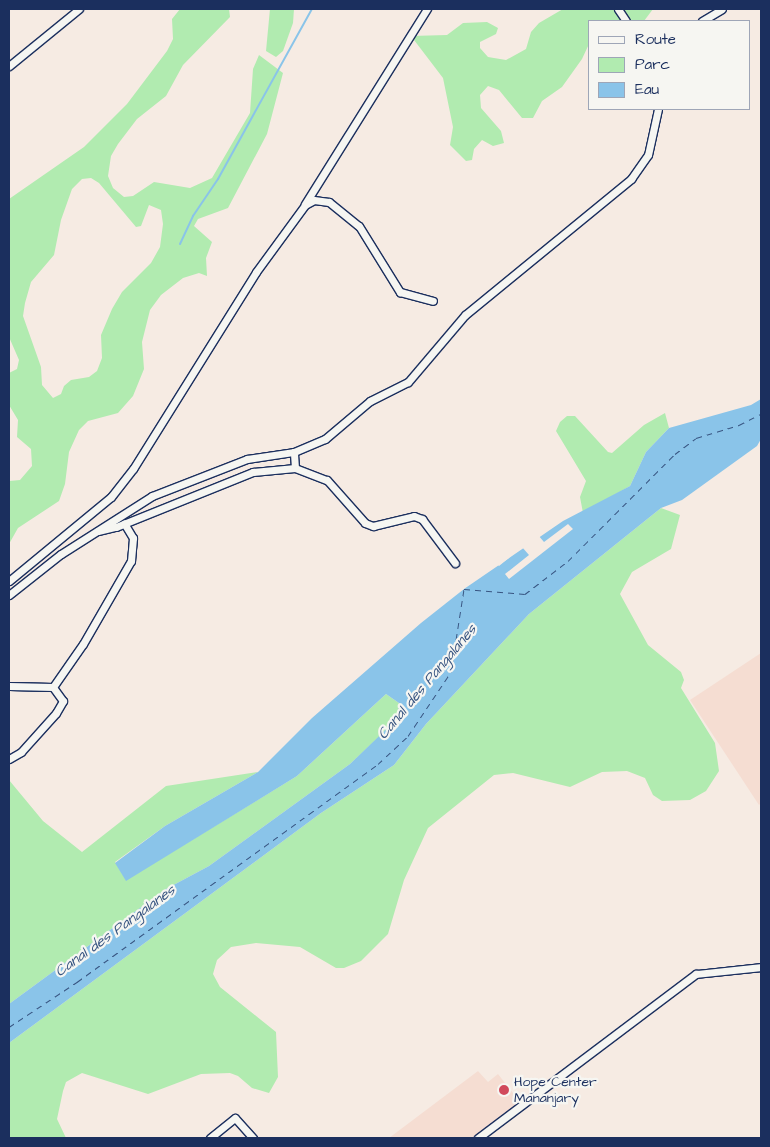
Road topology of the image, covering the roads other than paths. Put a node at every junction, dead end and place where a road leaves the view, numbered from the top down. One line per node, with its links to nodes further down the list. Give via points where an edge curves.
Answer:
1 (79, 9): 7 (street)
2 (427, 9): 9 (street)
3 (618, 9): 5 (street)
4 (722, 9): 6 (street)
5 (625, 20)
6 (704, 20)
7 (9, 66)
8 (658, 110): 11 (street, via 648,155 631,179 465,315 408,382 370,401 325,438)
9 (304, 205): 10 (street, via 314,200 329,202 359,226 400,292); 16 (street, via 256,272 133,469 111,497)
10 (433, 301)
11 (294, 452): 12 (street); 14 (street, via 247,459 161,493 117,516)
12 (295, 468): 13 (street, via 253,472); 15 (street, via 327,480 364,523 373,526 414,516 422,519)
13 (124, 523): 14 (street); 19 (street, via 133,538 131,561 83,644)
14 (98, 531): 17 (street, via 61,554)
15 (455, 564)
16 (9, 581)
17 (9, 596)
18 (9, 686): 19 (street)
19 (53, 687): 20 (street, via 63,701 56,713 21,752)
20 (9, 760)
21 (761, 967): 24 (street, via 696,974)
22 (210, 1138): 23 (street, via 235,1118)
23 (253, 1138)
24 (478, 1138)

